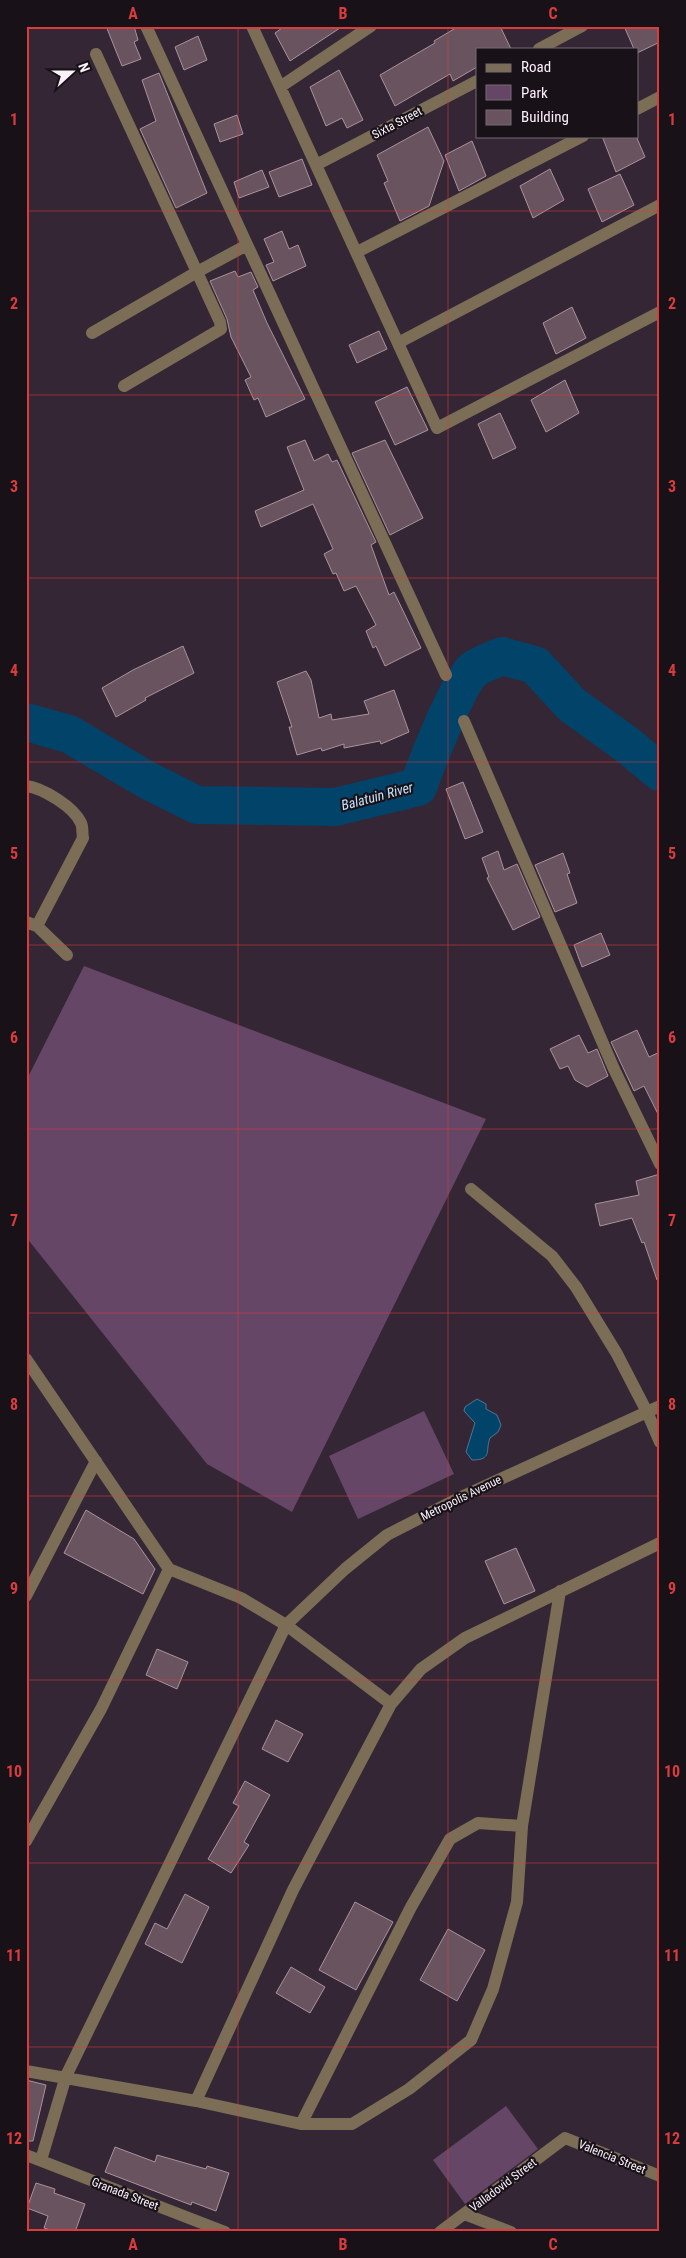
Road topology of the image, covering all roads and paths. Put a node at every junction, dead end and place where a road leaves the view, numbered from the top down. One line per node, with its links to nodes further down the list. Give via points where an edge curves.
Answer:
1 (146, 26): 14 (street)
2 (252, 26): 8 (street)
3 (371, 26): 8 (street)
4 (582, 26): 5 (street)
5 (541, 48)
6 (96, 54): 16 (street)
7 (476, 82): 12 (street, Sixta Street)
8 (280, 87): 12 (street)
9 (660, 97): 10 (street)
10 (638, 108)
11 (579, 138): 15 (street)
12 (316, 165): 15 (street)
13 (660, 205): 19 (street)
14 (247, 245): 16 (street); 21 (street)
15 (357, 252): 19 (street)
16 (197, 272): 18 (street); 20 (street, via 221,329)
17 (660, 312): 19 (street, via 437,428)
18 (92, 333)
19 (398, 344)
20 (124, 386)
21 (446, 675)
22 (464, 721): 26 (street, via 614,1069)
23 (26, 786): 24 (street, via 60,801 75,813 82,824 83,838)
24 (32, 924): 25 (street)
25 (67, 955)
26 (660, 1164)
27 (472, 1189): 30 (street, via 552,1256 576,1287 617,1354)
28 (26, 1359): 32 (street)
29 (660, 1406): 30 (street, Metropolis Avenue)
30 (647, 1412): 31 (street); 37 (street, Metropolis Avenue, via 457,1499 387,1535 345,1569)
31 (660, 1442)
32 (96, 1461): 34 (street); 36 (street)
33 (660, 1543): 35 (street)
34 (169, 1570): 37 (street, via 241,1598); 40 (street, via 101,1709)
35 (560, 1590): 38 (street, via 465,1638 421,1669); 39 (street)
36 (26, 1596)
37 (286, 1625): 38 (street); 42 (street)
38 (391, 1704): 43 (street, via 293,1890)
39 (522, 1826): 44 (street, via 478,1823 450,1839 367,1992); 44 (street, via 517,1902 493,1989 471,2040 409,2089 352,2124)
40 (26, 1841)
41 (26, 2070): 42 (street)
42 (66, 2076): 43 (street); 47 (street)
43 (196, 2101): 44 (street)
44 (301, 2124)
45 (565, 2138): 48 (street, Valencia Street); 49 (street, Valladovid Street)
46 (26, 2156): 47 (street, Granada Street)
47 (41, 2160): 50 (street, Granada Street)
48 (660, 2176)
49 (464, 2214): 51 (street, Valladovid Street); 52 (street)
50 (225, 2232)
51 (440, 2232)
52 (511, 2232)

